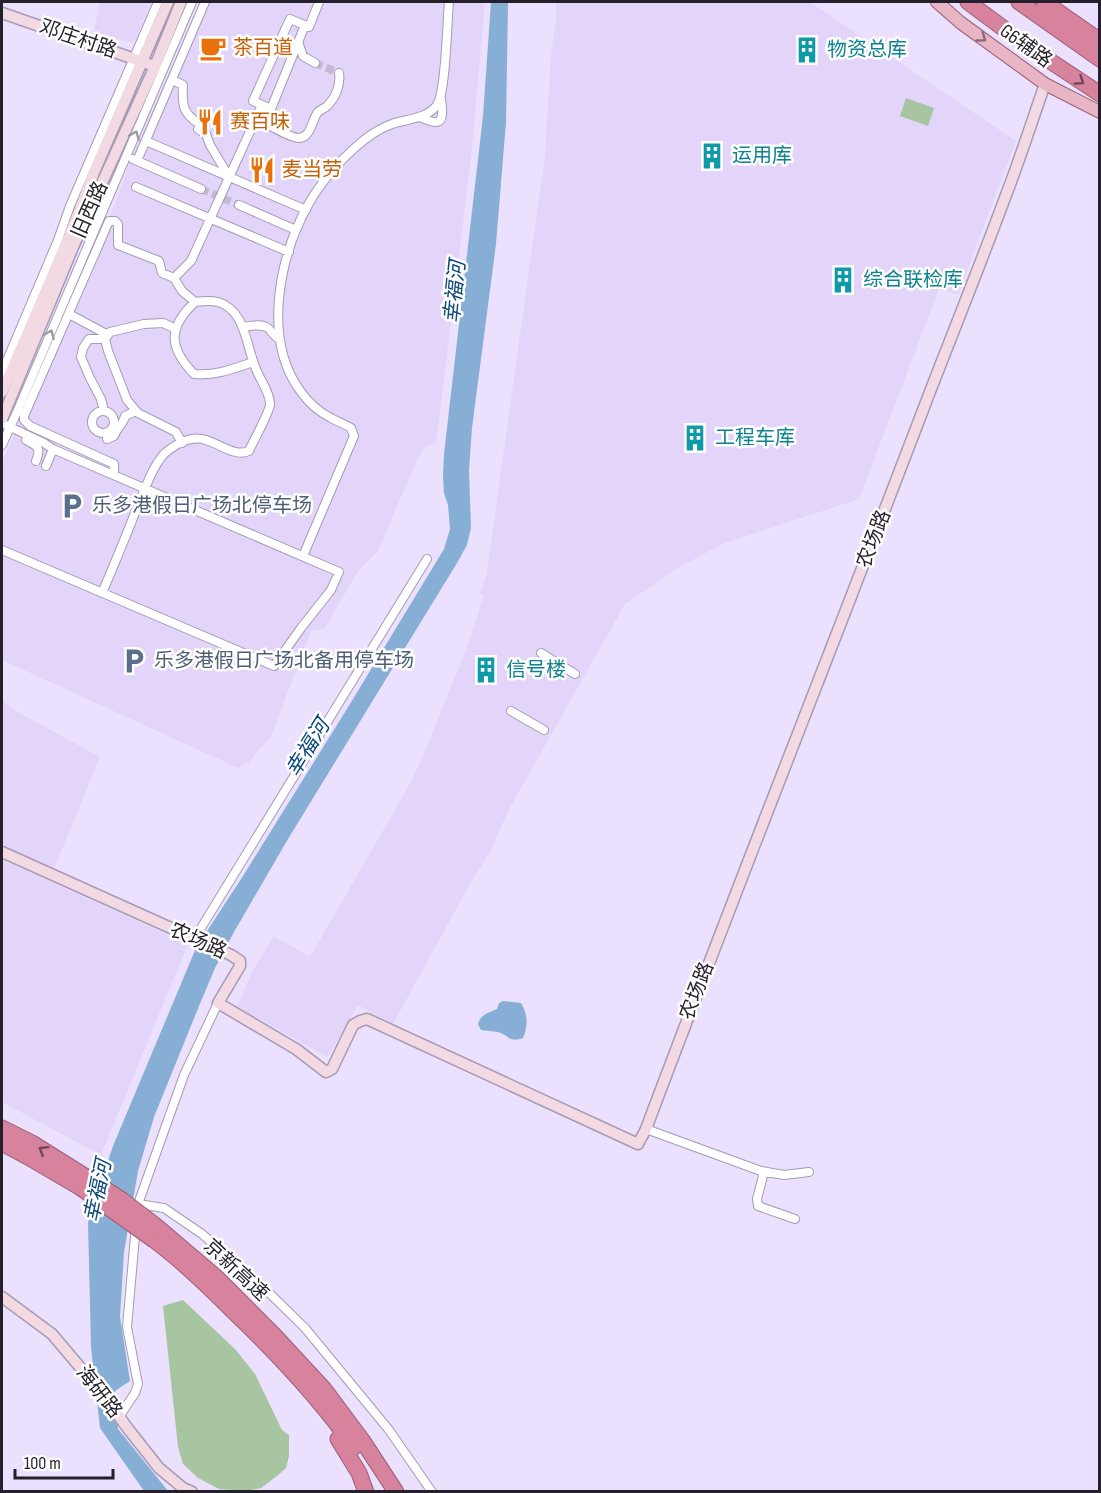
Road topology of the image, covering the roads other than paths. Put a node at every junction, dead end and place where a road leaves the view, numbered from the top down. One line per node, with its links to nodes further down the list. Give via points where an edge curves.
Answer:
1 (158, 2): 21 (street)
2 (168, 2): 21 (street, 旧西路)
3 (182, 2): 23 (street, 旧西路)
4 (192, 2): 34 (street, one-way to 4)
5 (205, 2): 25 (street)
6 (319, 2): 14 (street, via 309,27)
7 (449, 2): 27 (street)
8 (936, 2): 26 (main road, G6辅路, one-way to 26)
9 (968, 2): 15 (highway)
10 (1018, 2): 13 (highway)
11 (1044, 2): 13 (highway)
12 (2, 13): 21 (street, 邓庄村路)
13 (1060, 22): 16 (highway)
14 (305, 25): 18 (street); 29 (street, via 290,19 253,101)
15 (1007, 31)
16 (1075, 33): 17 (highway); 20 (highway)
17 (1100, 41)
18 (298, 42): 22 (street, via 303,56); 29 (street, via 271,109)
19 (1026, 45): 28 (highway, one-way to 28)
20 (1100, 59)
21 (138, 60): 23 (street, 邓庄村路); 52 (street, via 70,206); 53 (street, 旧西路, via 66,244)
22 (315, 63)
23 (155, 66): 34 (street, 旧西路)
24 (339, 73): 32 (street, via 339,85 332,100 318,111 304,136 285,133)
25 (172, 80): 33 (street); 36 (street, via 183,85 184,109 190,119 200,124 198,129 206,134)
26 (1045, 84): 30 (main road, G6辅路); 78 (street, 农场路, via 1008,192)
27 (441, 93): 31 (street, via 437,104); 31 (street, via 439,122)
28 (1100, 94)
29 (262, 105): 32 (street)
30 (1100, 112)
31 (419, 117): 40 (street, via 385,127 364,140 335,167)
32 (256, 118): 36 (street)
33 (146, 141): 35 (street); 36 (street)
34 (121, 154): 35 (street); 56 (street, 旧西路, via 73,247)
35 (137, 161): 38 (street)
36 (230, 177): 40 (street); 41 (street)
37 (136, 187): 41 (street)
38 (201, 189)
39 (239, 205): 42 (street)
40 (306, 210): 42 (street)
41 (210, 219): 43 (street); 44 (street, via 191,261)
42 (296, 230): 43 (street)
43 (289, 252): 50 (street, via 281,286)
44 (174, 278): 45 (street); 46 (street, via 162,273 159,261 118,245 118,224 109,221)
45 (195, 302): 47 (street, via 219,302 232,311); 48 (street, via 180,318)
46 (69, 314): 49 (street); 64 (street, via 24,420 114,464)
47 (243, 327): 50 (street, via 260,325); 51 (street)
48 (176, 329): 49 (street, via 163,323 144,324 110,332); 51 (street, via 175,348 194,374 220,373)
49 (107, 337): 54 (street, via 88,339 81,357); 55 (street, via 108,351 127,400)
50 (279, 339): 67 (street, via 285,362 300,391 318,410 348,426 354,435)
51 (253, 362): 59 (street, via 270,406 249,451 234,452 204,438)
52 (2, 372)
53 (2, 392)
54 (104, 411): 57 (street, via 113,418); 57 (street, via 93,417 93,427 101,433)
55 (136, 411): 57 (street, via 125,416 124,423); 59 (street, via 176,432)
56 (4, 426): 60 (street); 61 (street); 62 (street, via 39,448)
57 (114, 430): 58 (street, via 114,436)
58 (107, 439)
59 (182, 443): 65 (street, via 165,453)
60 (2, 445)
61 (53, 449): 63 (street); 64 (street)
62 (36, 461)
63 (46, 466)
64 (114, 475): 65 (street)
65 (145, 489): 67 (street); 69 (street)
66 (2, 550): 69 (street)
67 (303, 556): 69 (street, via 339,572 331,590 274,666)
68 (427, 559): 75 (street)
69 (102, 593)
70 (541, 653): 71 (street)
71 (575, 674)
72 (511, 711): 73 (street)
73 (544, 730)
74 (2, 852): 75 (street, 农场路)
75 (194, 940): 76 (street, 农场路, via 240,961)
76 (218, 1003): 78 (street, via 296,1049 326,1072 332,1069 352,1025 367,1019 638,1144); 83 (street, via 184,1075)
77 (2, 1128): 82 (highway, 京新高速, one-way to 77, via 32,1143)
78 (646, 1129): 80 (street)
79 (2, 1143): 82 (highway, 京新高速)
80 (764, 1172): 81 (street); 84 (street, via 758,1206)
81 (809, 1172)
82 (82, 1182): 85 (highway, 京新高速, bridge)
83 (138, 1204): 88 (street, via 128,1327 138,1384); 93 (street, via 164,1208 202,1234 257,1281 305,1328 389,1430)
84 (795, 1219)
85 (155, 1233): 87 (highway, 京新高速); 92 (highway, 京新高速, via 217,1278 274,1335 362,1440)
86 (2, 1297): 88 (street, 海研路, via 52,1334)
87 (264, 1341): 90 (highway, via 339,1441); 91 (highway, 京新高速, via 314,1396)
88 (117, 1413): 89 (street, 海研路, via 159,1468)
89 (192, 1491)
90 (366, 1491)
91 (384, 1491)
92 (396, 1491)
93 (432, 1491)

